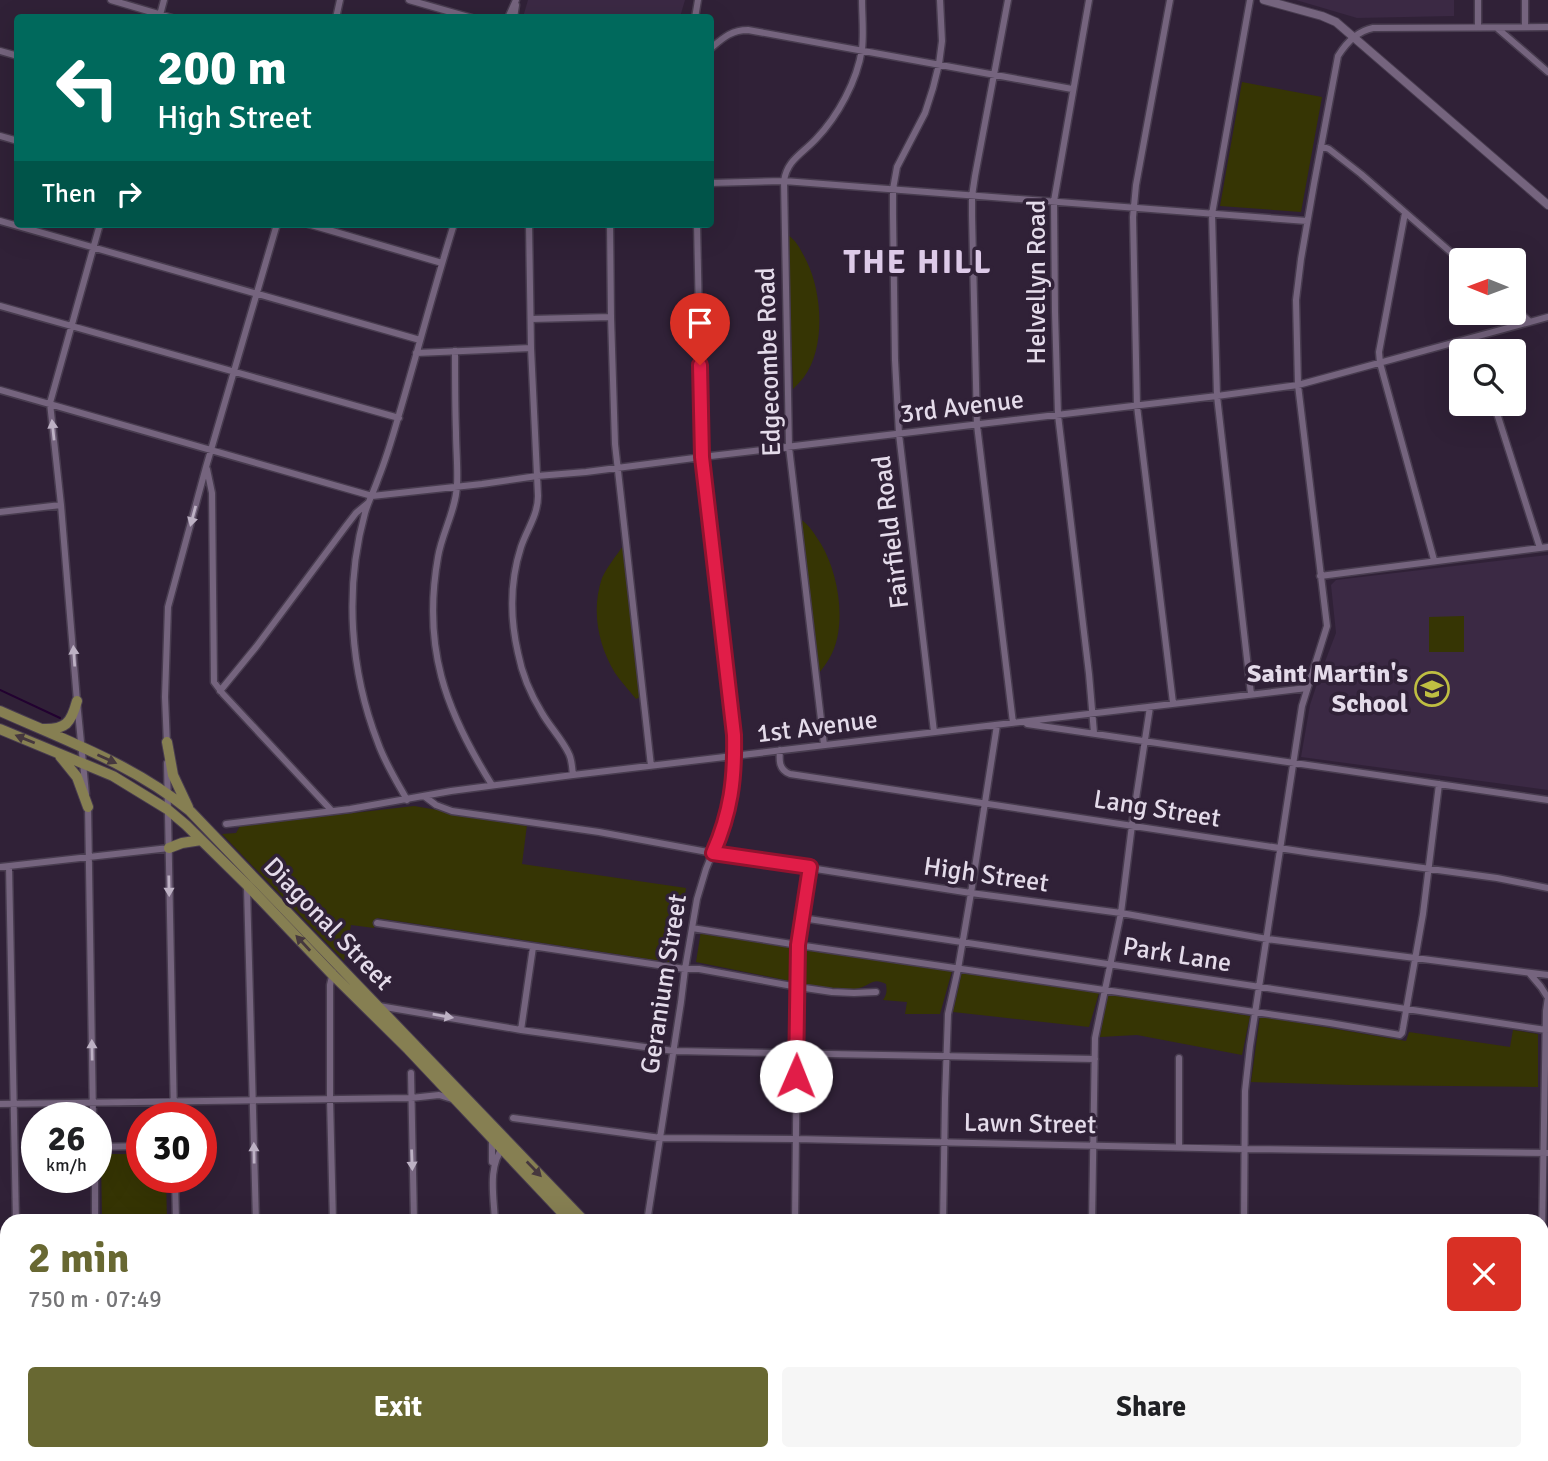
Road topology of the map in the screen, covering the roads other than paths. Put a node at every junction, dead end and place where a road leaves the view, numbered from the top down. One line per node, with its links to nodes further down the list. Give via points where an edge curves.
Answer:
1 (111, 0): 12 (street)
2 (410, 0): 13 (street)
3 (862, 0): 20 (street)
4 (940, 0): 21 (street, Fairfield Road)
5 (1008, 0): 23 (street)
6 (1089, 0): 24 (street, Helvellyn Road)
7 (1170, 0): 32 (street)
8 (1250, 0): 34 (street)
9 (1264, 0): 18 (street, via 1330,19)
10 (1478, 0): 14 (street)
11 (1525, 0): 15 (street)
12 (154, 14)
13 (458, 14)
14 (1478, 27): 17 (street); 18 (street, via 1373,27)
15 (1525, 27): 16 (street); 17 (street)
16 (1548, 27)
17 (1496, 28): 22 (street)
18 (1354, 38): 25 (street, via 1338,56); 31 (street)
19 (714, 46): 20 (street, via 730,33 748,30)
20 (862, 50): 21 (street); 26 (street, via 842,103 789,166)
21 (939, 64): 23 (street); 28 (street, Fairfield Road, via 925,113 897,167)
22 (1548, 72)
23 (994, 75): 24 (street); 29 (street)
24 (1072, 89): 30 (street, Helvellyn Road)
25 (1321, 146): 33 (street); 35 (street)
26 (785, 181): 27 (street); 28 (street); 72 (street, Edgecombe Road)
27 (714, 183)
28 (893, 188): 29 (street); 71 (street, Fairfield Road)
29 (972, 196): 30 (street); 70 (street)
30 (1054, 201): 32 (street); 67 (street, Helvellyn Road)
31 (1548, 205)
32 (1133, 209): 34 (street); 66 (street)
33 (1405, 213): 45 (street); 60 (street)
34 (1212, 214): 35 (street); 64 (street)
35 (1307, 221): 62 (street, via 1296,300)
36 (24, 228): 44 (street)
37 (99, 228): 44 (street)
38 (276, 228): 47 (street)
39 (322, 228): 46 (street)
40 (453, 228): 46 (street)
41 (529, 228): 52 (street)
42 (610, 228): 49 (street)
43 (696, 228): 74 (street, Geranium Street)
44 (93, 248): 47 (street); 54 (street)
45 (1449, 251)
46 (442, 263): 56 (street)
47 (258, 293): 56 (street); 61 (street)
48 (0, 306): 54 (street)
49 (611, 317): 52 (street); 76 (street)
50 (1526, 318): 53 (street)
51 (1547, 318): 53 (street, 3rd Avenue)
52 (531, 319): 57 (street)
53 (1530, 322): 55 (street, 3rd Avenue)
54 (72, 325): 61 (street); 65 (street)
55 (1473, 338): 60 (street, 3rd Avenue)
56 (420, 340): 59 (street)
57 (531, 348): 58 (street); 77 (street)
58 (455, 351): 59 (street); 78 (street)
59 (416, 353): 69 (street)
60 (1380, 363): 62 (street, 3rd Avenue); 85 (street)
61 (234, 373): 69 (street); 73 (street)
62 (1298, 385): 64 (street, 3rd Avenue); 86 (street)
63 (0, 390): 65 (street)
64 (1217, 396): 66 (street, 3rd Avenue); 89 (street)
65 (50, 403): 73 (street); 81 (street, one-way to 65)
66 (1137, 406): 67 (street, 3rd Avenue); 91 (street)
67 (1058, 415): 70 (street, 3rd Avenue); 94 (street, Helvellyn Road)
68 (1498, 416): 84 (street)
69 (398, 418): 79 (street)
70 (977, 425): 71 (street, 3rd Avenue); 95 (street)
71 (898, 434): 72 (street, 3rd Avenue); 99 (street, Fairfield Road)
72 (789, 447): 74 (street, 3rd Avenue); 103 (street, Edgecombe Road)
73 (212, 451): 75 (street); 79 (street)
74 (702, 457): 76 (street, 3rd Avenue); 107 (street, Geranium Street)
75 (206, 467): 88 (street, via 212,494 213,673); 102 (street, one-way to 102, via 168,607)
76 (617, 467): 77 (street, 3rd Avenue); 110 (street)
77 (537, 476): 78 (street, 3rd Avenue); 111 (street, via 538,505 516,566 513,627 528,686 568,753)
78 (457, 487): 79 (street, 3rd Avenue); 113 (street, via 434,583 435,648 451,708)
79 (372, 496): 80 (street)
80 (368, 503): 88 (street); 116 (street, via 353,583 355,650 378,745)
81 (61, 505): 82 (street); 90 (street, one-way to 81)
82 (0, 512)
83 (1548, 547): 84 (street)
84 (1540, 548): 85 (street)
85 (1434, 560): 86 (street)
86 (1320, 576): 87 (street, via 1327,626)
87 (1307, 688): 89 (street, 1st Avenue); 108 (street)
88 (220, 691): 122 (street)
89 (1251, 694): 91 (street, 1st Avenue)
90 (77, 701): 97 (main road, via 67,724 57,729); 104 (street)
91 (1173, 703): 92 (street, 1st Avenue)
92 (1150, 707): 94 (street, 1st Avenue); 101 (street)
93 (0, 711): 97 (main road, Diagonal Street)
94 (1092, 713): 95 (street, 1st Avenue); 100 (street, Helvellyn Road)
95 (1015, 722): 96 (street, 1st Avenue); 100 (street)
96 (997, 725): 99 (street, 1st Avenue); 118 (street)
97 (38, 728): 104 (main road, Diagonal Street)
98 (0, 729): 106 (main road, Diagonal Street, one-way to 98)
99 (934, 732): 103 (street, 1st Avenue)
100 (1094, 733): 101 (street)
101 (1145, 741): 108 (street); 124 (street)
102 (167, 742): 114 (street); 121 (main road, via 173,775)
103 (824, 745): 105 (street, 1st Avenue)
104 (82, 748): 109 (street); 114 (main road, Diagonal Street, one-way to 114)
105 (780, 750): 107 (street, 1st Avenue); 118 (street, Lang Street, via 781,767 790,774)
106 (55, 751): 109 (main road, Diagonal Street); 119 (main road, via 73,770)
107 (734, 756): 110 (street, 1st Avenue); 128 (street, Geranium Street, via 728,813)
108 (1293, 762): 112 (street); 127 (street)
109 (83, 763): 119 (street); 120 (main road, Diagonal Street)
110 (651, 766): 111 (street, 1st Avenue)
111 (573, 775): 113 (street, 1st Avenue)
112 (1439, 784): 117 (street); 133 (street)
113 (492, 785): 115 (street, 1st Avenue)
114 (167, 794): 120 (street); 121 (main road, Diagonal Street)
115 (424, 796): 116 (street, 1st Avenue); 128 (street, High Street, via 453,811)
116 (407, 800): 122 (street, 1st Avenue)
117 (1548, 800)
118 (985, 804): 124 (street, Lang Street); 136 (street)
119 (88, 807): 129 (street)
120 (167, 809): 125 (main road, Diagonal Street); 126 (street)
121 (190, 811): 147 (main road, Diagonal Street)
122 (332, 811): 123 (street, 1st Avenue)
123 (226, 824)
124 (1132, 825): 127 (street, Lang Street); 137 (street)
125 (201, 840): 126 (main road); 134 (main road, Diagonal Street)
126 (169, 848): 129 (street); 172 (street, one-way to 172)
127 (1280, 848): 133 (street, Lang Street); 141 (street)
128 (713, 853): 132 (street, High Street); 140 (street, Geranium Street, via 698,892)
129 (89, 856): 130 (street); 173 (street, one-way to 129)
130 (9, 866): 131 (street); 176 (street)
131 (0, 867)
132 (810, 867): 136 (street, High Street); 138 (street)
133 (1428, 869): 135 (street, Lang Street); 145 (street)
134 (247, 885): 147 (main road, Diagonal Street, one-way to 134); 170 (street)
135 (1548, 888)
136 (971, 893): 137 (street, High Street); 142 (street)
137 (1121, 913): 141 (street, High Street); 146 (street)
138 (802, 918): 142 (street, Park Lane); 143 (street)
139 (377, 923): 144 (street)
140 (692, 928): 143 (street); 148 (street, Geranium Street)
141 (1267, 939): 145 (street, High Street); 153 (street)
142 (963, 942): 146 (street, Park Lane); 149 (street)
143 (798, 945): 149 (street); 152 (street)
144 (533, 947): 148 (street); 160 (street)
145 (1415, 959): 150 (street, High Street); 158 (street)
146 (1111, 964): 153 (street, Park Lane); 154 (street)
147 (335, 969): 157 (main road, Diagonal Street); 169 (street, via 330,985); 171 (main road, Diagonal Street)
148 (685, 969): 152 (street); 162 (street, Geranium Street)
149 (958, 969): 154 (street); 164 (street, via 948,1014)
150 (1528, 973): 151 (street, High Street); 156 (street)
151 (1548, 975)
152 (798, 987): 155 (street); 163 (street)
153 (1260, 987): 158 (street, Park Lane); 159 (street)
154 (1105, 990): 159 (street); 166 (street)
155 (876, 992)
156 (1548, 997): 161 (street)
157 (376, 1005): 160 (street, one-way to 160); 183 (main road, Diagonal Street)
158 (1407, 1009): 159 (street, via 1401,1035); 161 (street, Park Lane)
159 (1256, 1012): 186 (street, via 1245,1091)
160 (521, 1030): 162 (street)
161 (1546, 1030): 187 (street)
162 (674, 1051): 163 (street); 179 (street, Geranium Street)
163 (796, 1054): 164 (street); 180 (street)
164 (947, 1056): 166 (street); 182 (street)
165 (1179, 1058): 185 (street)
166 (1095, 1059): 184 (street)
167 (411, 1073): 168 (street)
168 (411, 1098): 169 (street); 171 (street, via 439,1095); 196 (street, one-way to 196)
169 (330, 1099): 170 (street); 195 (street)
170 (253, 1100): 172 (street); 194 (street, one-way to 170)
171 (454, 1100): 181 (main road, Diagonal Street)
172 (174, 1101): 174 (street)
173 (93, 1102)
174 (112, 1103)
175 (0, 1104): 176 (street)
176 (14, 1104): 177 (street); 191 (street)
177 (21, 1104)
178 (513, 1118): 179 (street, Lawn Street)
179 (661, 1138): 180 (street, Lawn Street); 200 (street, Geranium Street)
180 (796, 1139): 182 (street, Lawn Street); 201 (street)
181 (492, 1140): 183 (main road, Diagonal Street); 188 (street)
182 (944, 1142): 184 (street, Lawn Street); 202 (street)
183 (504, 1145): 188 (street); 198 (main road, Diagonal Street); 199 (main road, Diagonal Street, one-way to 199)
184 (1094, 1145): 185 (street, Lawn Street); 203 (street)
185 (1180, 1147): 186 (street, Lawn Street)
186 (1245, 1149): 187 (street, Lawn Street); 204 (street)
187 (1546, 1153): 205 (street)
188 (494, 1171): 197 (street)
189 (95, 1193): 192 (street)
190 (175, 1193): 193 (street)
191 (16, 1214)
192 (96, 1214)
193 (176, 1214)
194 (256, 1214)
195 (333, 1214)
196 (414, 1214)
197 (495, 1214)
198 (564, 1214)
199 (577, 1214)
200 (649, 1214)
201 (794, 1214)
202 (943, 1214)
203 (1092, 1214)
204 (1244, 1214)
205 (1543, 1214)

